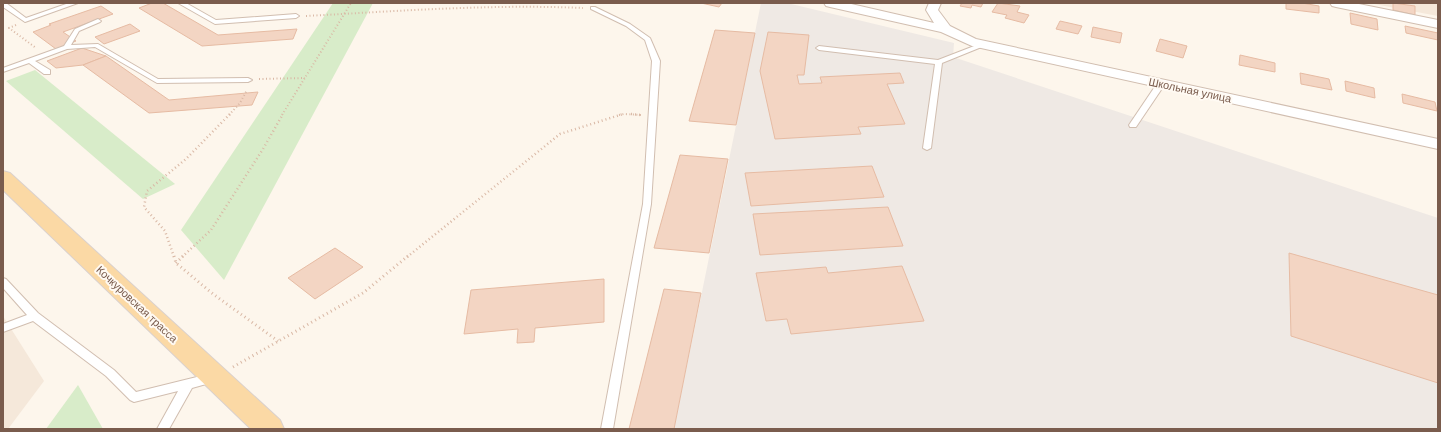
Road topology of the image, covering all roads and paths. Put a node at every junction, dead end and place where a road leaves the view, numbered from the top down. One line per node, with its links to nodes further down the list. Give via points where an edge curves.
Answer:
1 (75, 3): 7 (lane, via 25,20)
2 (181, 3): 10 (lane, via 215,22)
3 (351, 3): 9 (path)
4 (830, 3): 13 (street, Школьная улица)
5 (935, 3): 13 (street, Школьная улица, via 932,10)
6 (1336, 3): 12 (street)
7 (3, 4)
8 (593, 8): 9 (path, via 482,6); 24 (lane, via 628,25 648,40 656,61)
9 (344, 15): 10 (path); 21 (path)
10 (296, 16)
11 (98, 21): 15 (lane, via 77,30)
12 (1438, 24)
13 (945, 28): 14 (street, Школьная улица)
14 (982, 45): 18 (lane); 23 (street, Школьная улица)
15 (66, 47): 17 (lane); 22 (lane, via 96,45 157,81)
16 (819, 48): 18 (lane)
17 (30, 60): 19 (lane); 20 (lane)
18 (939, 62): 27 (lane)
19 (3, 70)
20 (47, 72)
21 (305, 78): 22 (path); 29 (path, via 263,149 210,230)
22 (248, 80): 29 (path, via 242,101 227,118 201,146 147,192 144,207 165,231)
23 (1161, 84): 25 (lane); 26 (street, Школьная улица)
24 (653, 115): 33 (path, via 624,114 560,134 362,293); 38 (lane, via 647,204)
25 (1133, 125)
26 (1438, 144)
27 (927, 148)
28 (3, 178): 34 (main road, Кочкуровская трасса)
29 (176, 263): 33 (path, via 213,294)
30 (3, 282): 31 (lane)
31 (34, 316): 32 (lane); 35 (lane, via 110,372 134,397)
32 (3, 328)
33 (278, 341): 34 (path)
34 (215, 377): 35 (lane); 37 (main road, Кочкуровская трасса)
35 (188, 384): 36 (lane)
36 (163, 429)
37 (270, 429)
38 (607, 429)

